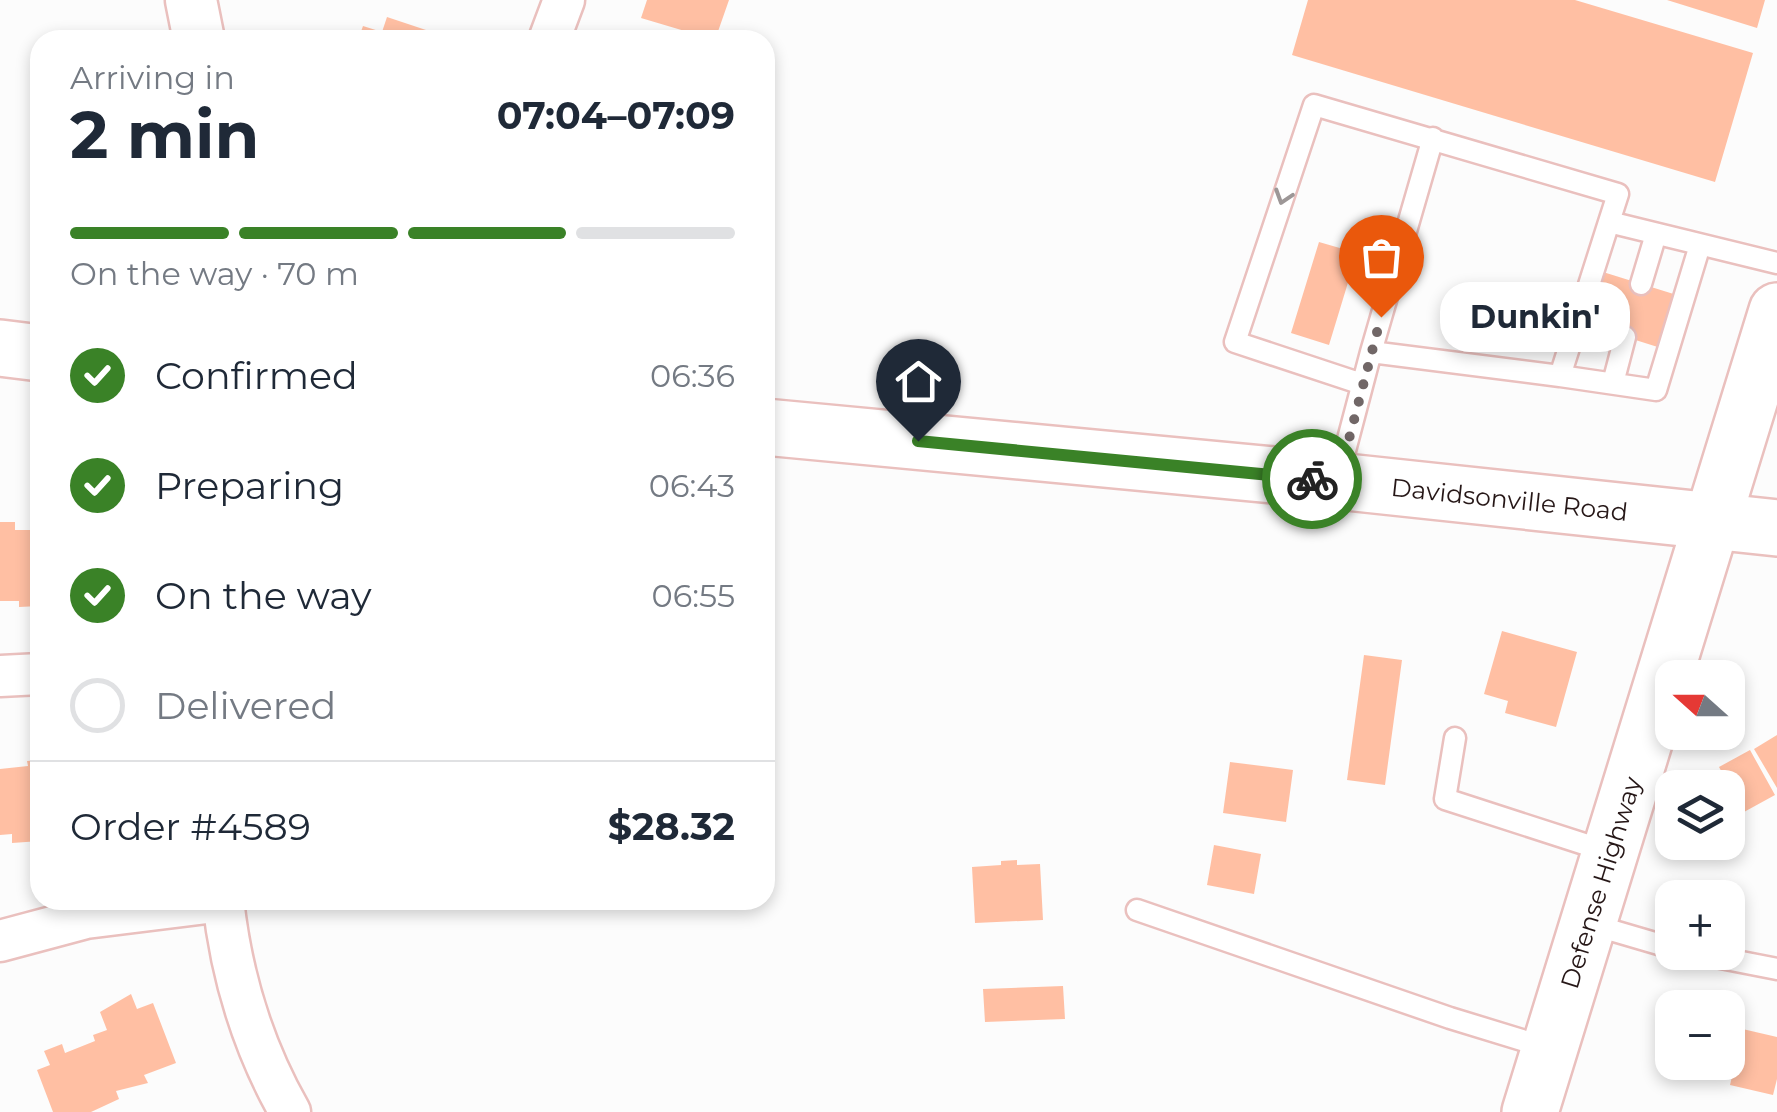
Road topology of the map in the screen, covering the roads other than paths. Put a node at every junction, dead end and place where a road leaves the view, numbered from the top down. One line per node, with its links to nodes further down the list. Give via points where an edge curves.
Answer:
1 (191, 0): 3 (street)
2 (564, 0): 4 (street)
3 (197, 30)
4 (553, 30)
5 (1433, 138): 6 (lane, via 1618,194); 15 (lane); 18 (lane, one-way to 18, via 1314,105 1236,342)
6 (1609, 222): 7 (lane); 16 (lane)
7 (1656, 234): 8 (lane); 10 (lane)
8 (1700, 244): 9 (lane); 17 (lane, via 1656,390)
9 (1777, 263)
10 (1641, 284)
11 (1777, 311): 21 (main road, Defense Highway)
12 (1625, 337): 17 (lane)
13 (0, 348): 14 (main road)
14 (30, 352)
15 (1371, 352): 16 (lane); 18 (lane)
16 (1560, 376): 17 (lane)
17 (1612, 383)
18 (1362, 384): 20 (lane)
19 (775, 428): 20 (main road, Davidsonville Road)
20 (1338, 481): 21 (main road, Davidsonville Road)
21 (1714, 523): 22 (main road, Davidsonville Road); 26 (main road, Defense Highway)
22 (1777, 528)
23 (30, 674): 24 (street)
24 (0, 676)
25 (1455, 738): 26 (lane, via 1446,799)
26 (1610, 852): 30 (main road, Defense Highway)
27 (147, 910): 31 (street)
28 (224, 910): 36 (street, via 246,1012)
29 (1137, 910): 35 (lane)
30 (1588, 924): 32 (lane); 35 (main road, Defense Highway)
31 (0, 941)
32 (1655, 943)
33 (1745, 963): 34 (lane)
34 (1777, 969)
35 (1550, 1048): 37 (main road, Defense Highway)
36 (290, 1112)
37 (1530, 1112)

